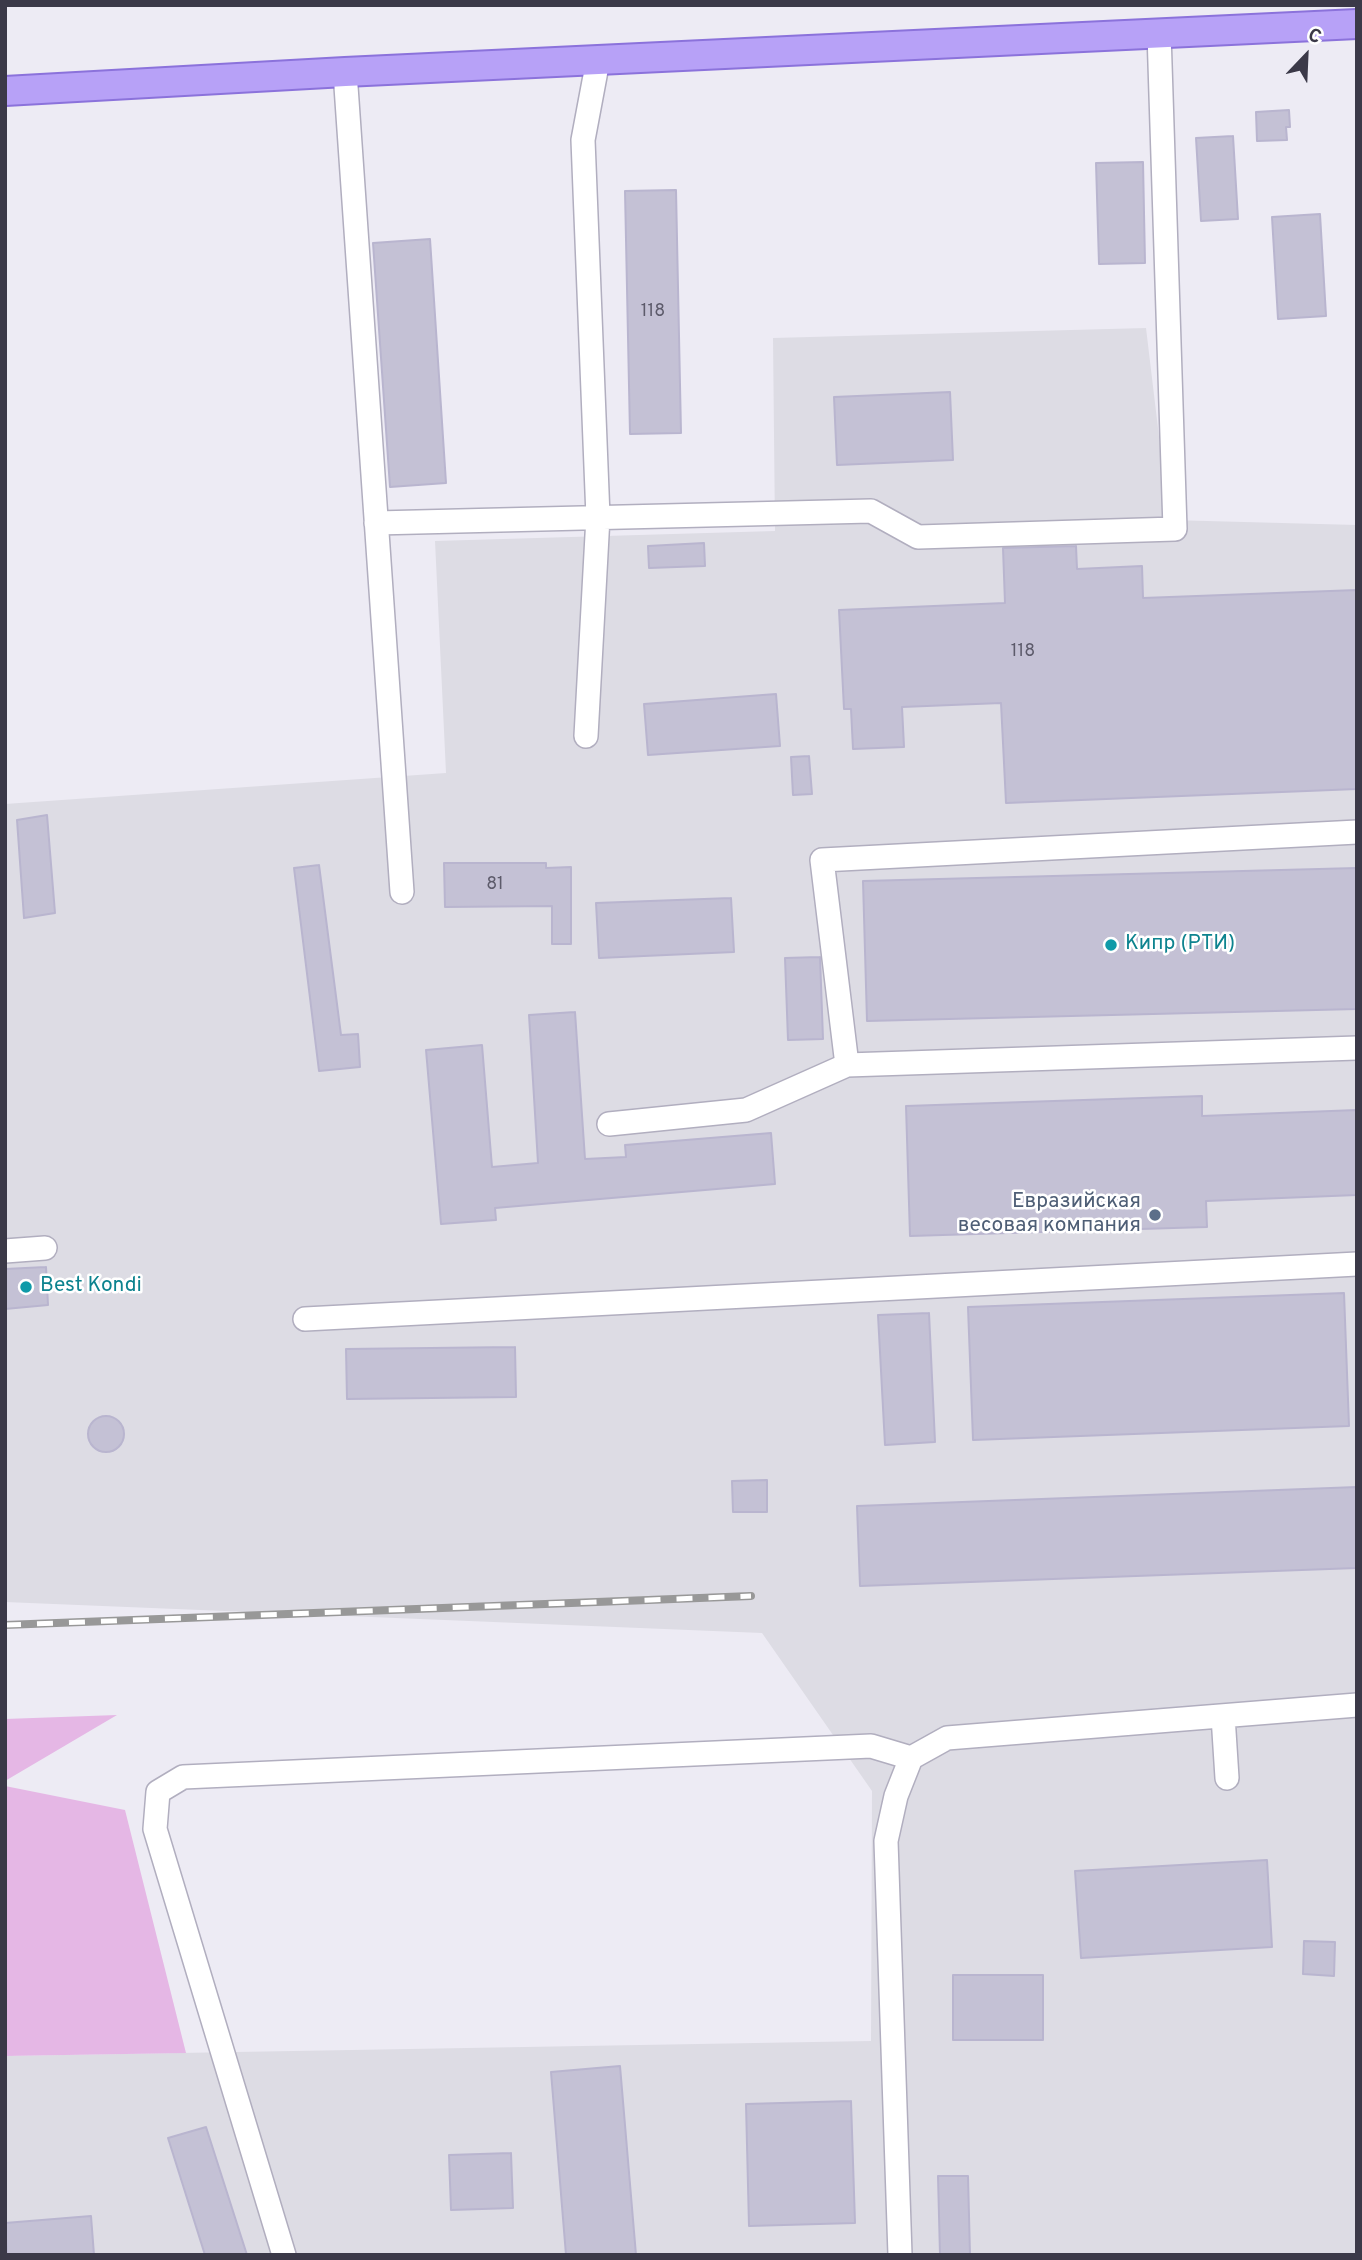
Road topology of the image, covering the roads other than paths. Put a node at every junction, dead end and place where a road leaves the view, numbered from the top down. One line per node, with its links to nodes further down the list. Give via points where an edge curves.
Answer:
1 (1357, 24): 2 (main road)
2 (1159, 33): 3 (main road); 6 (street, via 1175,529 918,537 871,510)
3 (598, 60): 4 (main road); 6 (street, via 583,140)
4 (345, 72): 5 (main road); 7 (street)
5 (5, 91)
6 (598, 517): 7 (street); 8 (street)
7 (376, 523): 10 (street)
8 (586, 736)
9 (1357, 832): 12 (street, via 822,860)
10 (402, 892)
11 (1357, 1048): 12 (street)
12 (847, 1065): 13 (street, via 746,1110)
13 (609, 1125)
14 (45, 1248): 15 (street)
15 (5, 1251)
16 (1357, 1264): 17 (street)
17 (305, 1320)
18 (1357, 1705): 19 (street)
19 (1223, 1716): 20 (street, via 947,1738); 21 (street)
20 (911, 1758): 22 (street, via 871,1746 197,1776 183,1777 158,1792 155,1829); 23 (street, via 886,1841)
21 (1227, 1778)
22 (284, 2255)
23 (900, 2255)

